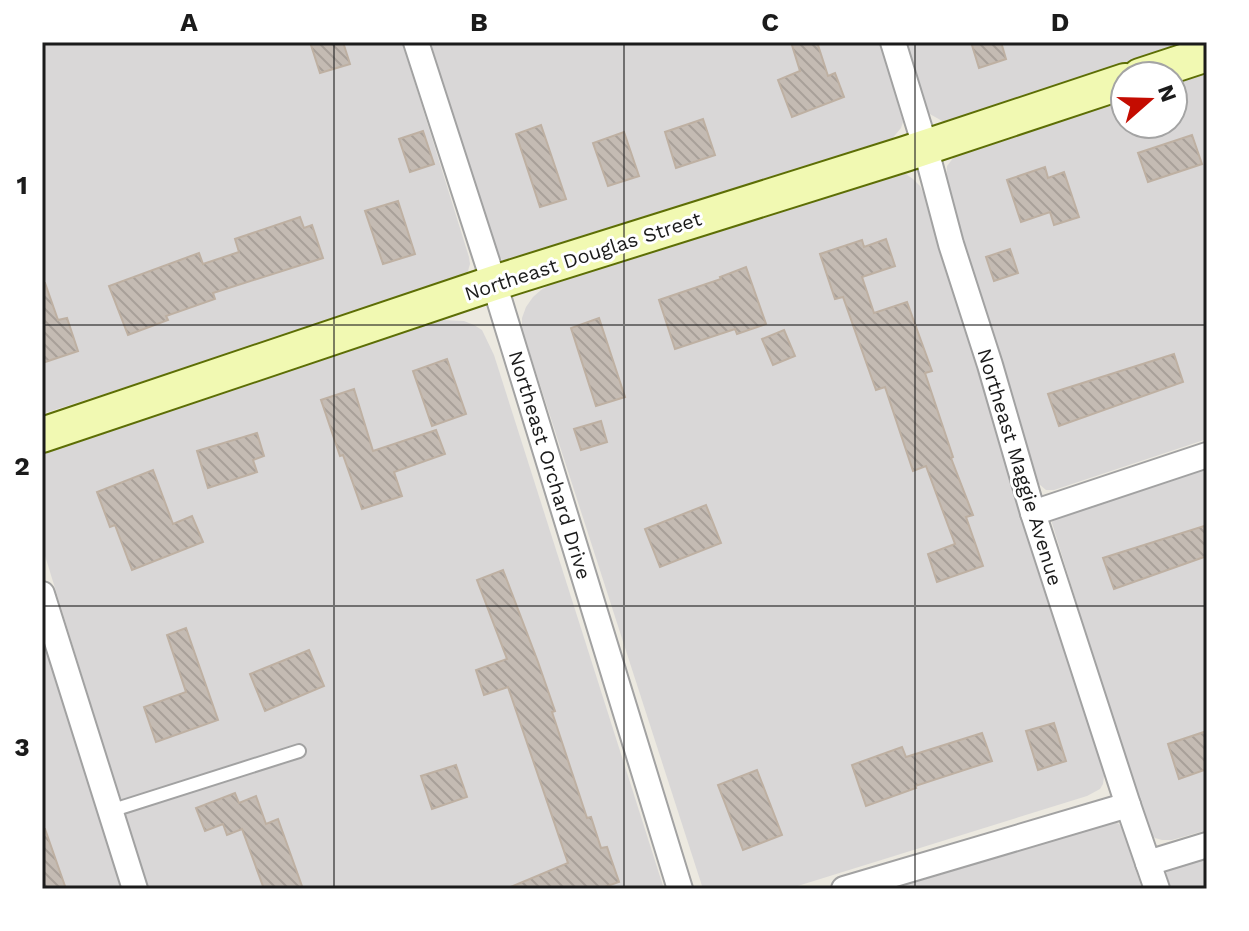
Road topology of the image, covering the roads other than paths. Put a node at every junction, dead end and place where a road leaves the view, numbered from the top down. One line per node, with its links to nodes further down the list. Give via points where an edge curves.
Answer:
1 (416, 42): 5 (street, Northeast Orchard Drive)
2 (893, 42): 4 (street, Northeast Maggie Avenue)
3 (1109, 86): 4 (main road, Northeast Douglas Street)
4 (925, 146): 5 (main road, Northeast Douglas Street); 8 (street, Northeast Maggie Avenue)
5 (494, 283): 6 (main road, Northeast Douglas Street); 16 (street, Northeast Orchard Drive)
6 (42, 435)
7 (1207, 455): 8 (street)
8 (1033, 513): 11 (street, Northeast Maggie Avenue)
9 (42, 594): 12 (street)
10 (299, 751): 12 (lane)
11 (1128, 805): 14 (street, Northeast Maggie Avenue); 17 (street)
12 (110, 811): 15 (street)
13 (1207, 845): 14 (street)
14 (1148, 863): 18 (street, Northeast Maggie Avenue)
15 (135, 889)
16 (680, 889)
17 (844, 889)
18 (1157, 889)

